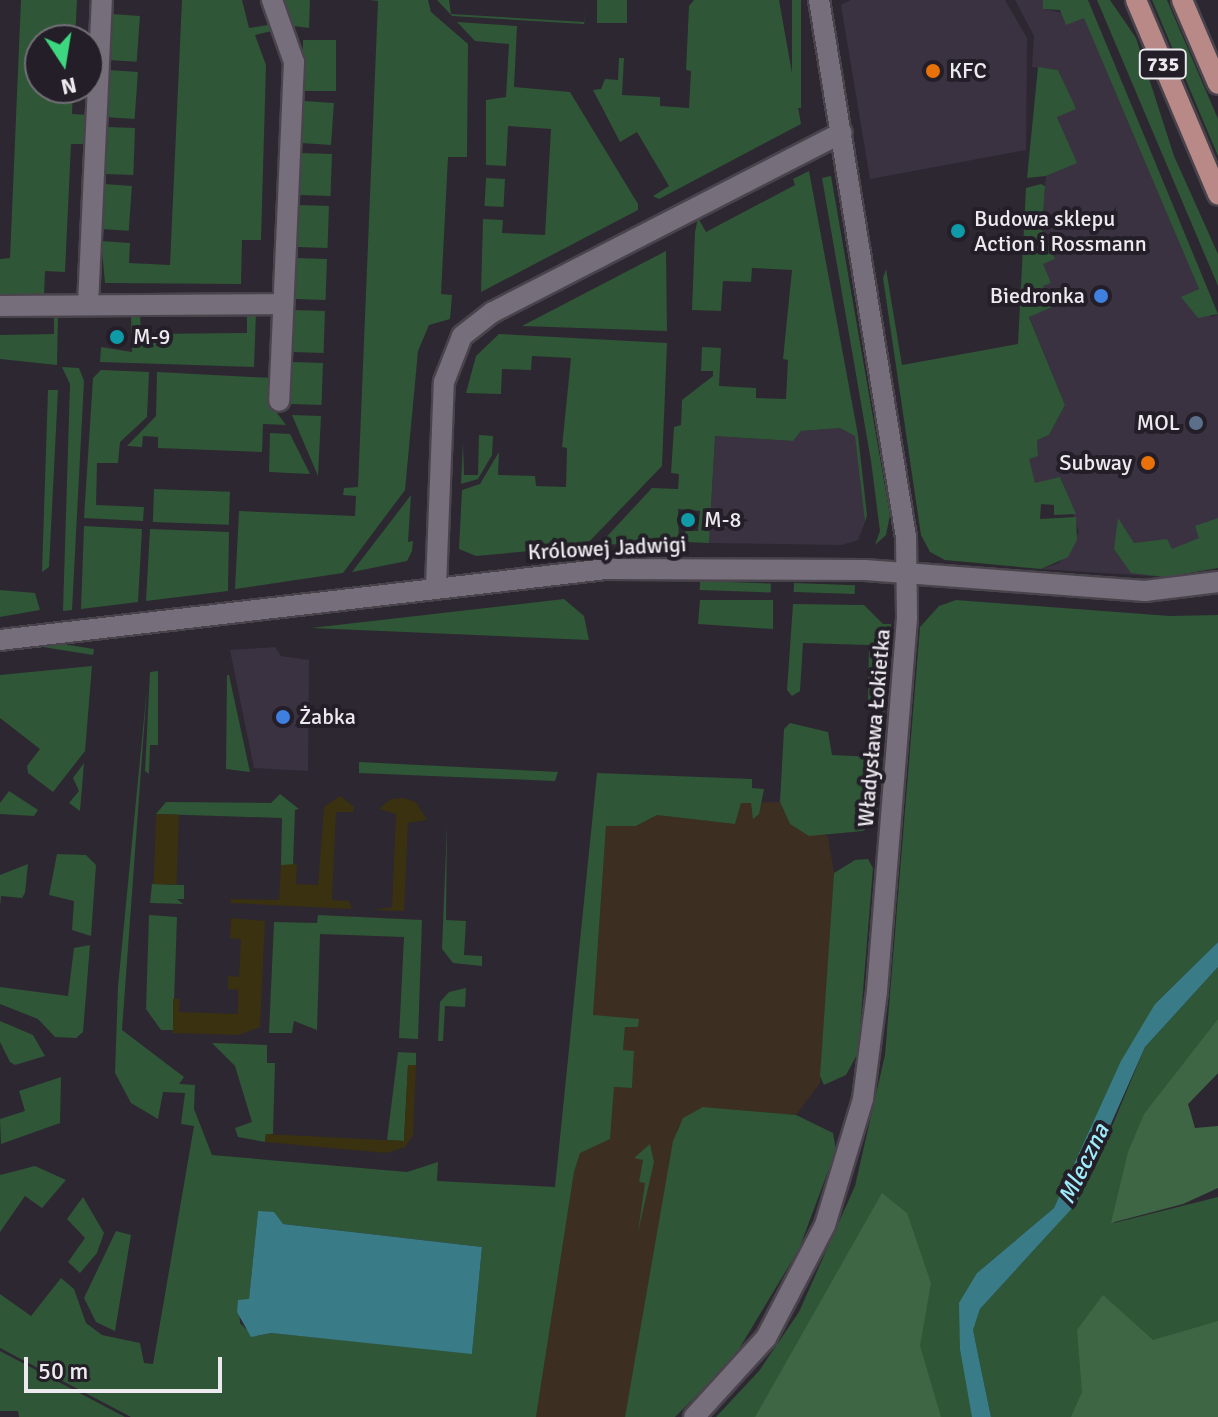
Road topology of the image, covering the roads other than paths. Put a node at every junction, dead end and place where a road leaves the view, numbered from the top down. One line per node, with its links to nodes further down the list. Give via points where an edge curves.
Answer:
1 (102, 0): 10 (street)
2 (272, 0): 9 (street, via 294,62)
3 (819, 0): 7 (street, Władysława Łokietka)
4 (1136, 0): 8 (main road, 735)
5 (1182, 0): 6 (main road, 735)
6 (1218, 84)
7 (842, 133): 13 (street, Władysława Łokietka, via 892,431); 15 (street, via 493,312 462,336 444,382)
8 (1218, 194)
9 (283, 304): 10 (street); 12 (street)
10 (88, 305): 11 (street)
11 (0, 306)
12 (279, 401)
13 (907, 573): 14 (street, Królowej Jadwigi, via 1145,591); 15 (street, Królowej Jadwigi, via 656,568); 17 (street, Władysława Łokietka, via 877,991 857,1128 825,1225 780,1316 749,1361)
14 (1218, 582)
15 (436, 586): 16 (street, Królowej Jadwigi)
16 (0, 640)
17 (694, 1417)

